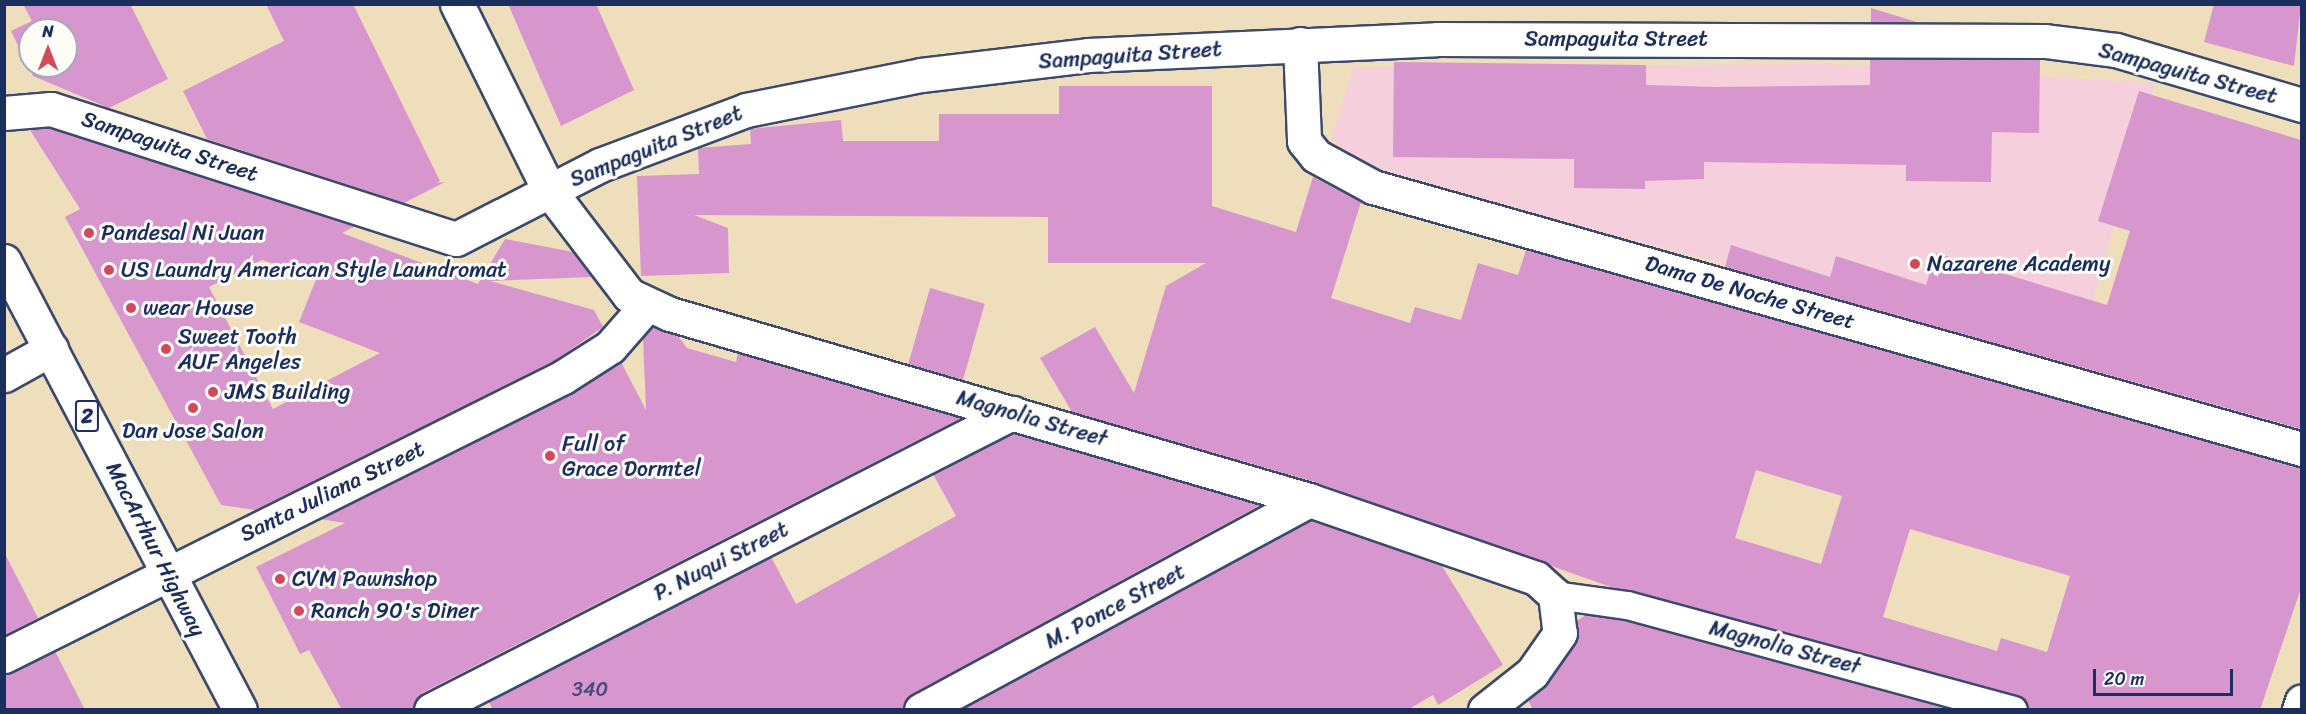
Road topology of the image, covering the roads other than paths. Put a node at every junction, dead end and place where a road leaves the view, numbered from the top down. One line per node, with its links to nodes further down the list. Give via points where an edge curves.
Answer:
1 (457, 4): 5 (main road, Magnolia Street)
2 (1300, 44): 3 (main road, Sampaguita Street, via 2045,41 2116,50); 5 (main road, Sampaguita Street, via 1088,56 827,91 685,131); 11 (main road, Dama De Noche Street, via 1304,141 1316,156 1373,187)
3 (2301, 105)
4 (4, 113): 5 (main road, Sampaguita Street, via 51,109 456,238 490,226)
5 (549, 190): 7 (main road, Magnolia Street, via 615,282)
6 (4, 261): 8 (main road, MacArthur Highway / 2)
7 (646, 306): 10 (main road, Magnolia Street); 13 (main road, Santa Juliana Street, via 610,347 564,377)
8 (51, 350): 9 (main road); 13 (main road, MacArthur Highway / 2)
9 (4, 375)
10 (1012, 413): 12 (main road, Magnolia Street); 19 (main road, P. Nuqui Street)
11 (2301, 448)
12 (1309, 500): 14 (main road, Magnolia Street, via 1517,570); 20 (main road, M. Ponce Street)
13 (168, 572): 15 (main road, Santa Juliana Street); 18 (main road, MacArthur Highway / 2)
14 (1555, 595): 17 (main road, via 1560,633 1548,657); 21 (lane, Magnolia Street, via 1628,605)
15 (4, 656)
16 (2301, 701): 22 (main road)
17 (1501, 706)
18 (240, 710)
19 (431, 710)
20 (921, 710)
21 (2013, 710)
22 (2299, 710)

